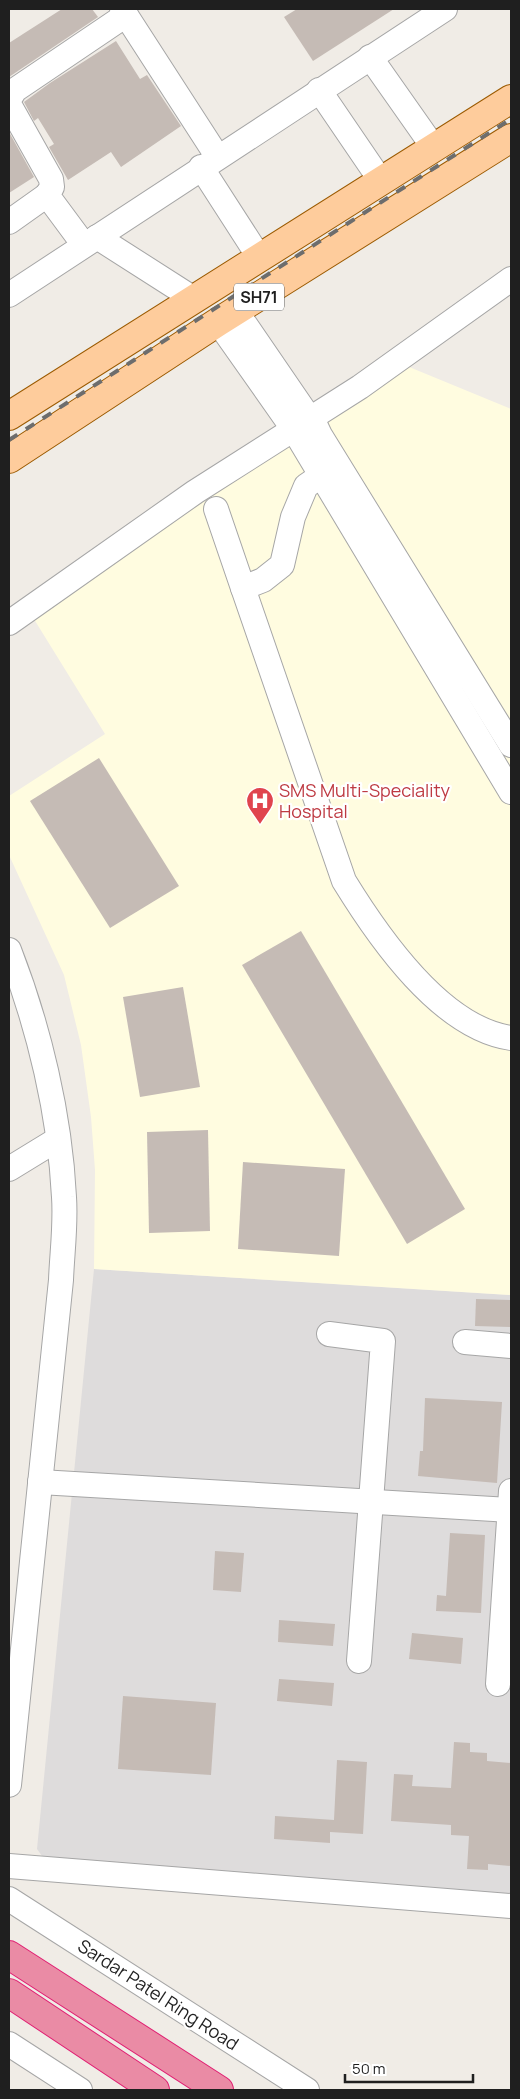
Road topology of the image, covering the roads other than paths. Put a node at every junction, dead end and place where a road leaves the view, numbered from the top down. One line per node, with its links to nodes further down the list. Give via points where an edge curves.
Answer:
1 (445, 9): 3 (street)
2 (124, 12): 8 (street); 10 (street, via 15,90 10,98 9,104 51,179 52,187)
3 (370, 57): 4 (street); 7 (street)
4 (319, 90): 8 (street); 9 (street)
5 (511, 99): 7 (main road, SH71)
6 (511, 138): 17 (main road, SH71)
7 (434, 148): 9 (main road, SH71)
8 (209, 162): 12 (street); 13 (street)
9 (381, 181): 13 (main road, SH71)
10 (47, 195): 11 (street); 12 (street)
11 (9, 222)
12 (91, 241): 15 (street); 16 (street)
13 (259, 258): 16 (main road, SH71)
14 (511, 279): 19 (street, via 360,387)
15 (9, 294)
16 (194, 299): 18 (main road, SH71)
17 (227, 317): 19 (street); 20 (main road, SH71)
18 (9, 416)
19 (305, 422): 21 (street); 24 (street, via 195,492)
20 (9, 459)
21 (330, 469): 23 (street, via 306,486 293,517 282,565 263,580); 25 (street); 26 (street)
22 (216, 509): 23 (street)
23 (243, 588): 28 (street, via 344,882 369,922 426,990 470,1025)
24 (9, 623)
25 (511, 745)
26 (511, 792)
27 (9, 950): 29 (street, via 44,1062)
28 (511, 1038)
29 (58, 1139): 30 (street); 34 (street, via 64,1198 61,1271)
30 (9, 1169)
31 (330, 1334): 35 (street, via 383,1340)
32 (465, 1342): 33 (street)
33 (511, 1346)
34 (40, 1482): 35 (street); 39 (street)
35 (371, 1502): 36 (street); 37 (street)
36 (511, 1504): 38 (street)
37 (359, 1661)
38 (498, 1684)
39 (9, 1785)
40 (9, 1866): 42 (street)
41 (9, 1899): 49 (street, Sardar Patel Ring Road)
42 (511, 1906)
43 (9, 1955): 48 (highway)
44 (9, 1993): 47 (highway)
45 (9, 2044): 46 (street)
46 (80, 2090)
47 (155, 2090)
48 (219, 2090)
49 (308, 2090)

